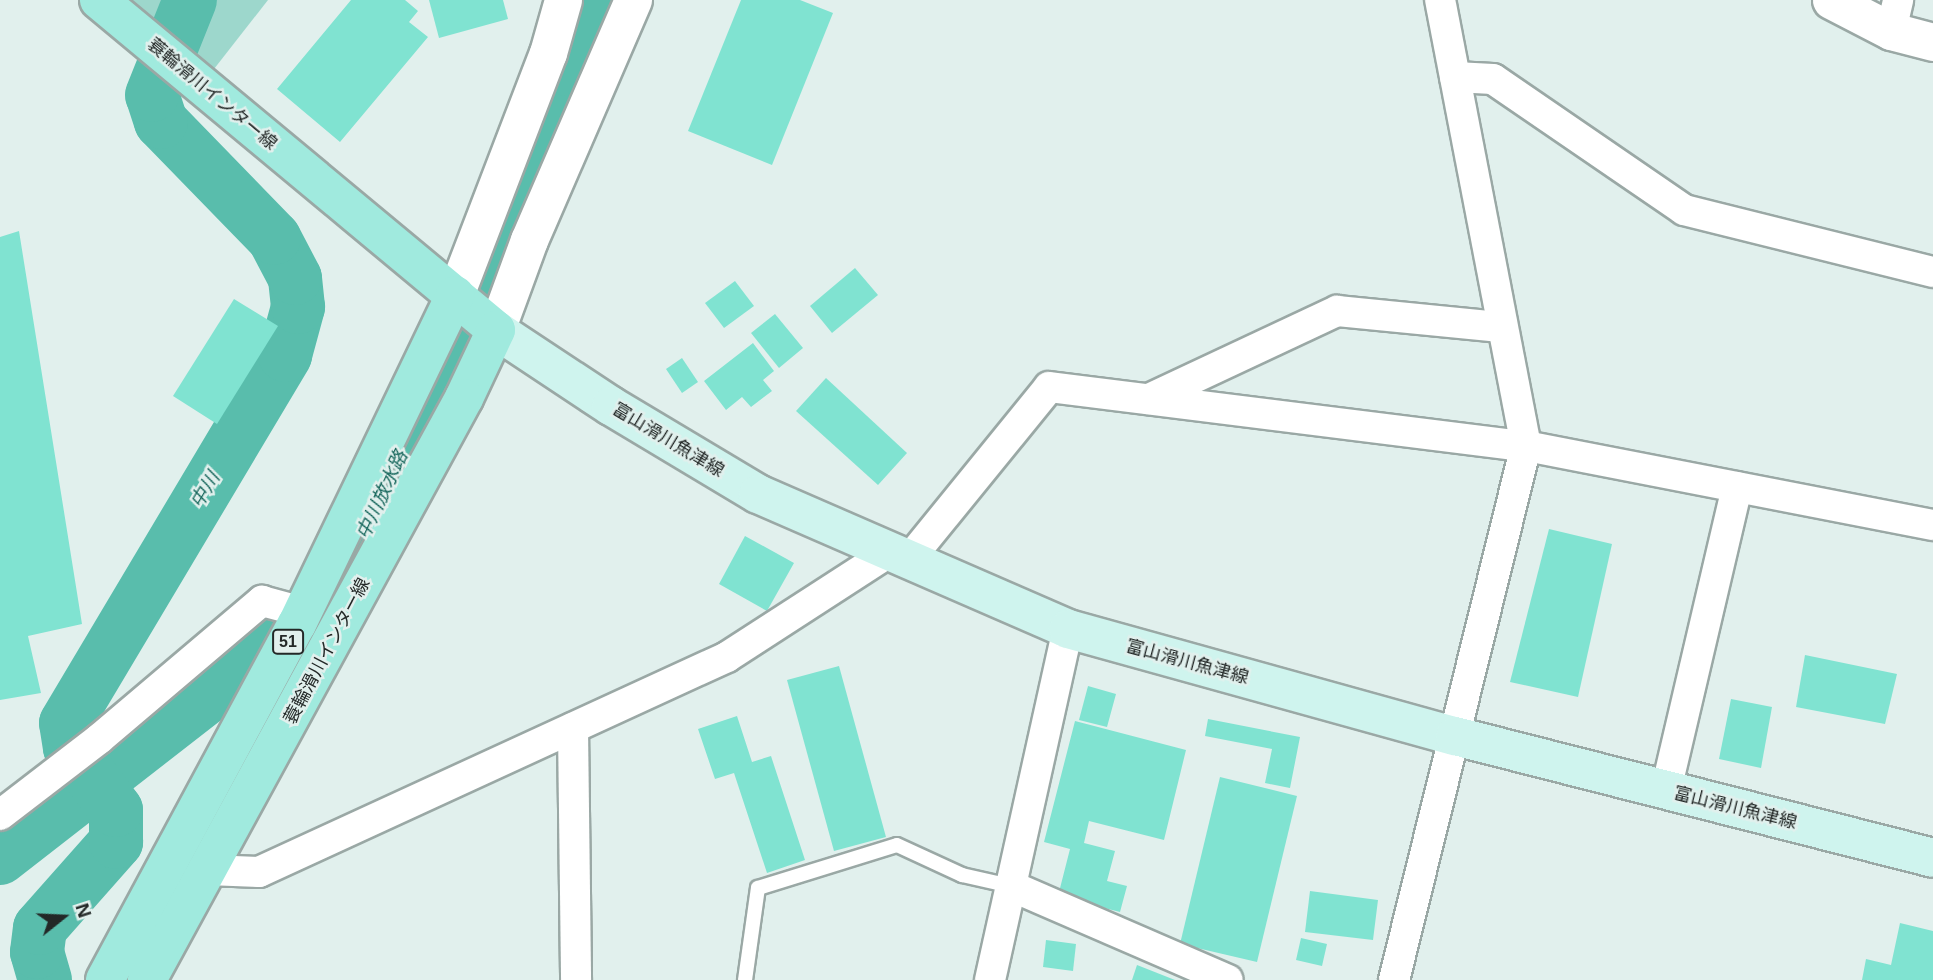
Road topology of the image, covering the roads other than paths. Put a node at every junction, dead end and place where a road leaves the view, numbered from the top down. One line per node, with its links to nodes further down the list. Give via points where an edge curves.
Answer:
1 (99, 0): 10 (main road, 蓑輪滑川インター線)
2 (563, 0): 10 (street, via 548,53)
3 (633, 0): 12 (street, via 529,240)
4 (1440, 0): 8 (street)
5 (1831, 0): 6 (street)
6 (1895, 15): 7 (street)
7 (1933, 42)
8 (1455, 77): 9 (street, via 1493,79 1684,210); 11 (street)
9 (1933, 272)
10 (455, 295): 12 (main road, 蓑輪滑川インター線); 18 (main road, 51)
11 (1501, 327): 13 (street, via 1337,311); 14 (street)
12 (496, 330): 17 (main road, 富山滑川魚津線, via 611,407 758,494); 25 (main road, 蓑輪滑川インター線 / 51, via 464,398)
13 (1149, 400): 14 (street); 17 (street, via 1049,387)
14 (1526, 446): 15 (street); 21 (street)
15 (1737, 487): 16 (street); 22 (street)
16 (1933, 525)
17 (898, 557): 19 (main road, 富山滑川魚津線); 20 (street, via 727,657)
18 (303, 612): 23 (street, via 262,601 99,739); 28 (main road, 51)
19 (1068, 629): 21 (main road, 富山滑川魚津線); 26 (street)
20 (573, 728): 25 (street, via 259,872); 30 (street)
21 (1455, 736): 22 (main road, 富山滑川魚津線); 33 (street)
22 (1666, 790): 24 (main road, 富山滑川魚津線)
23 (0, 815)
24 (1933, 858)
25 (208, 870): 29 (main road, 蓑輪滑川インター線 / 51)
26 (1011, 886): 27 (street); 31 (lane, via 962,875 897,845 758,888); 32 (street)
27 (999, 975)
28 (105, 980)
29 (147, 980)
30 (576, 980)
31 (745, 980)
32 (1228, 980)
33 (1394, 980)

